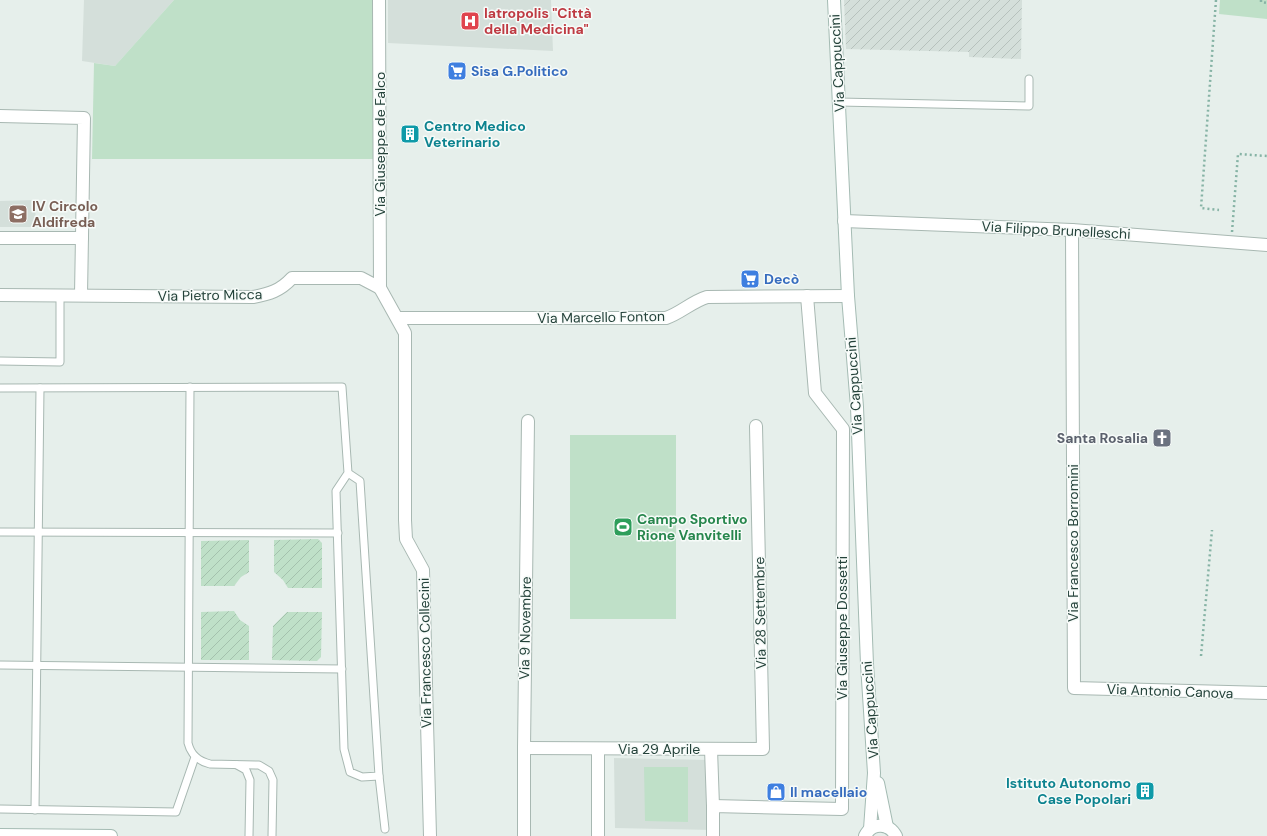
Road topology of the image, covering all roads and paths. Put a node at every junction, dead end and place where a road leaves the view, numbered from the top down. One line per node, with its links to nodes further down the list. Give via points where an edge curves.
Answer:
1 (379, 0): 17 (street, Via Giuseppe de Falco)
2 (834, 0): 7 (street, Via Cappuccini)
3 (1216, 0): 10 (path, via 1201,208)
4 (1261, 0): 5 (path)
5 (1267, 3)
6 (1029, 79): 7 (lane, via 1029,106)
7 (839, 102): 11 (street, Via Cappuccini)
8 (0, 116): 14 (street, via 84,118)
9 (1267, 156): 15 (path, via 1238,154)
10 (1218, 210)
11 (844, 221): 12 (street, Via Filippo Brunelleschi); 22 (street, Via Cappuccini)
12 (1072, 230): 15 (street, Via Filippo Brunelleschi); 41 (street, Via Francesco Borromini)
13 (0, 238): 14 (street)
14 (82, 238): 20 (street)
15 (1231, 242): 16 (street, Via Filippo Brunelleschi)
16 (1267, 245)
17 (380, 288): 20 (street, Via Pietro Micca, via 361,278 292,278 283,288 270,294 252,297); 23 (street, Via Francesco Collecini)
18 (0, 295): 19 (street, Via Pietro Micca)
19 (60, 295): 20 (street, Via Pietro Micca); 24 (lane, via 60,362)
20 (81, 295)
21 (807, 296): 22 (street, Via Marcello Fonton); 23 (street, Via Marcello Fonton, via 706,297 666,318); 50 (street, Via Giuseppe Dossetti, via 816,393 843,429 842,809)
22 (848, 296): 48 (street, Via Cappuccini, via 857,407)
23 (398, 318): 60 (street, Via Francesco Collecini, via 405,333 404,520 406,539 423,570)
24 (0, 361)
25 (190, 387): 27 (lane); 30 (lane, via 342,387); 34 (lane)
26 (0, 388): 27 (lane)
27 (40, 388): 33 (lane)
28 (528, 421): 43 (street, Via 9 Novembre)
29 (756, 426): 45 (street, Via 28 Settembre, via 763,749)
30 (348, 473): 35 (lane, via 336,491); 49 (lane, via 360,481)
31 (1212, 530): 36 (path)
32 (0, 532): 33 (lane)
33 (38, 533): 34 (lane); 38 (lane)
34 (189, 533): 35 (lane); 39 (lane)
35 (338, 533): 40 (lane)
36 (1202, 656)
37 (0, 665): 38 (lane)
38 (37, 666): 39 (lane); 52 (lane)
39 (188, 667): 40 (lane); 46 (lane, via 188,743)
40 (342, 669): 49 (lane, via 344,749 350,772 362,777)
41 (1074, 688): 42 (street, Via Antonio Canova)
42 (1267, 694)
43 (524, 748): 44 (street, Via 29 Aprile); 61 (street, Via 9 Novembre)
44 (598, 749): 45 (street, Via 29 Aprile); 62 (street, Via 29 Aprile)
45 (711, 749): 50 (street, Via 29 Aprile)
46 (195, 757): 47 (lane, via 210,764); 52 (lane, via 176,812)
47 (230, 764): 58 (lane, via 246,770 250,780); 59 (lane, via 259,765 265,767 272,776)
48 (874, 773): 54 (street, Via Cappuccini); 55 (street, Via Cappuccini)
49 (379, 776): 53 (lane)
50 (713, 806): 63 (street)
51 (0, 809): 52 (lane)
52 (35, 810)
53 (385, 829)
54 (894, 832): 55 (street, via 881,826)
55 (865, 834)
56 (0, 835): 57 (street)
57 (111, 836)
58 (250, 836)
59 (272, 836)
60 (430, 836)
61 (524, 836)
62 (598, 836)
63 (713, 836)

